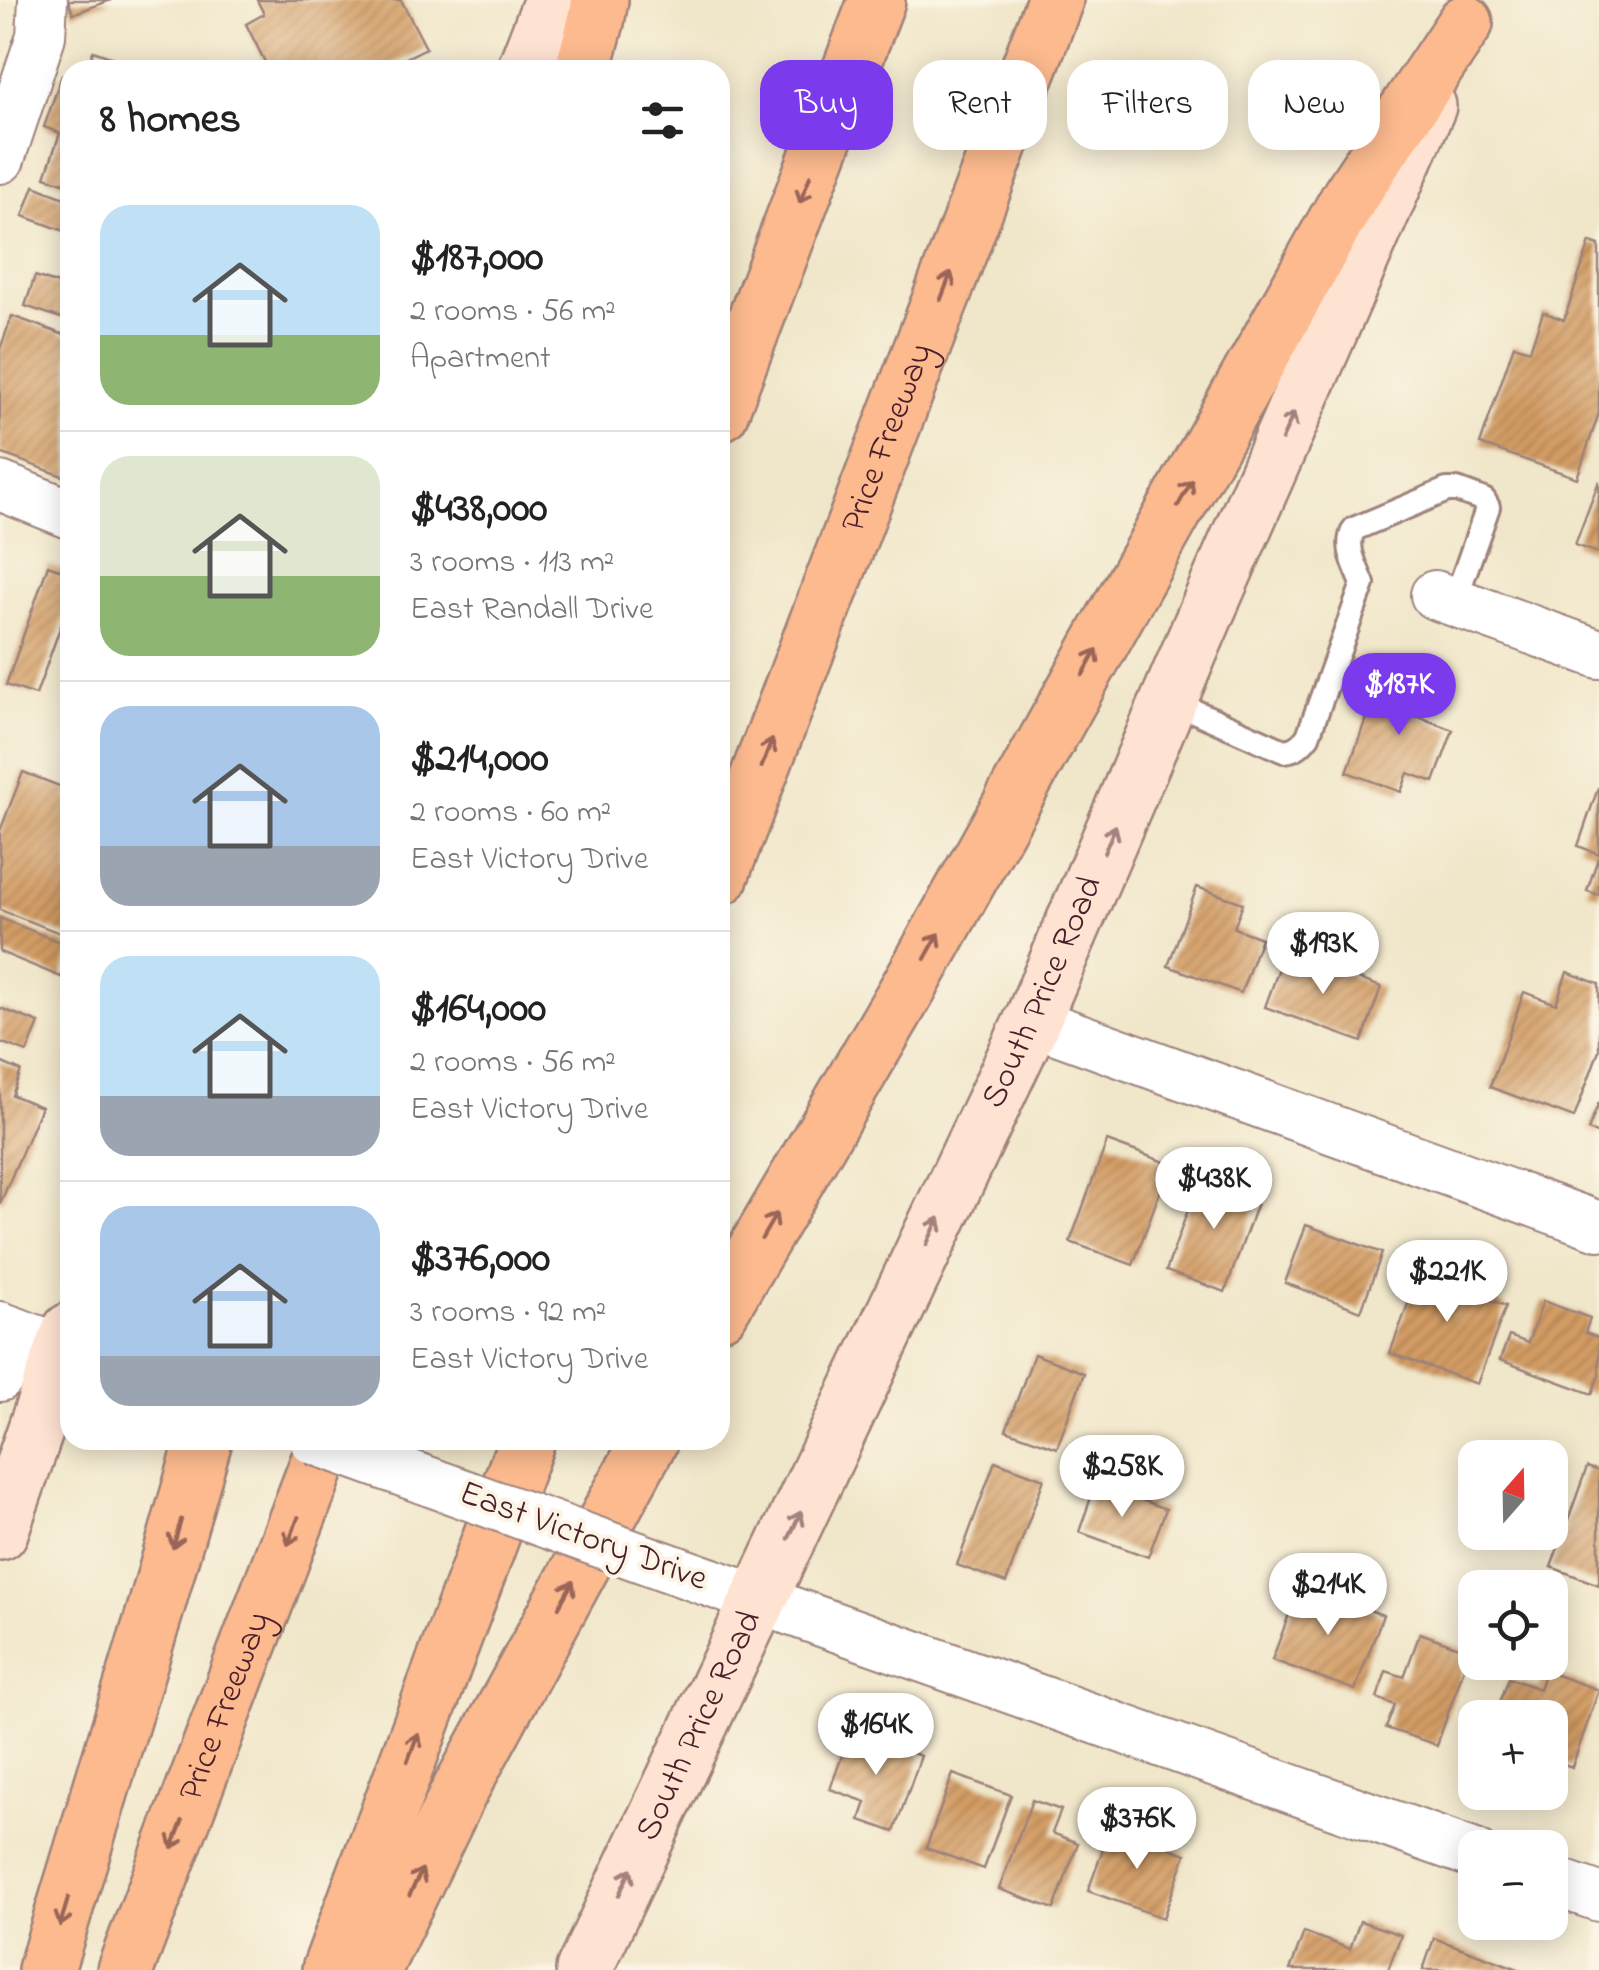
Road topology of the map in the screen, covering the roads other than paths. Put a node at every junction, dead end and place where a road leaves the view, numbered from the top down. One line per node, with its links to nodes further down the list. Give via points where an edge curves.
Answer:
1 (44, 0): 9 (street, via 41,36)
2 (552, 0): 7 (main road)
3 (600, 0): 8 (highway)
4 (877, 0): 10 (highway, one-way to 10)
5 (1055, 0): 16 (highway, Price Freeway, one-way to 5)
6 (1470, 12): 15 (main road, South Price Road, one-way to 6); 19 (highway, one-way to 6, via 1350,196)
7 (529, 60)
8 (586, 60)
9 (0, 159)
10 (730, 386)
11 (0, 486): 12 (street)
12 (60, 510)
13 (1444, 599): 14 (street); 15 (lane, via 1488,507 1457,490 1354,528 1349,546 1363,584 1302,745 1284,751)
14 (1599, 654)
15 (1170, 700): 17 (main road, South Price Road, one-way to 15)
16 (730, 851)
17 (1032, 1020): 18 (street); 28 (main road, South Price Road, one-way to 17)
18 (1599, 1226)
19 (730, 1294)
20 (44, 1338): 21 (street); 27 (main road)
21 (0, 1377)
22 (201, 1450): 32 (highway, one-way to 32)
23 (323, 1450): 33 (highway, Price Freeway, one-way to 33)
24 (342, 1450): 28 (street, East Victory Drive, bridge)
25 (523, 1450): 34 (highway, one-way to 25)
26 (645, 1450): 35 (highway, one-way to 26, via 460,1790)
27 (0, 1532)
28 (760, 1600): 29 (street, East Victory Drive); 36 (main road, South Price Road, one-way to 28)
29 (1458, 1848)
30 (1568, 1887): 31 (street)
31 (1599, 1898)
32 (46, 1970)
33 (125, 1970)
34 (330, 1970)
35 (372, 1970)
36 (584, 1970)

